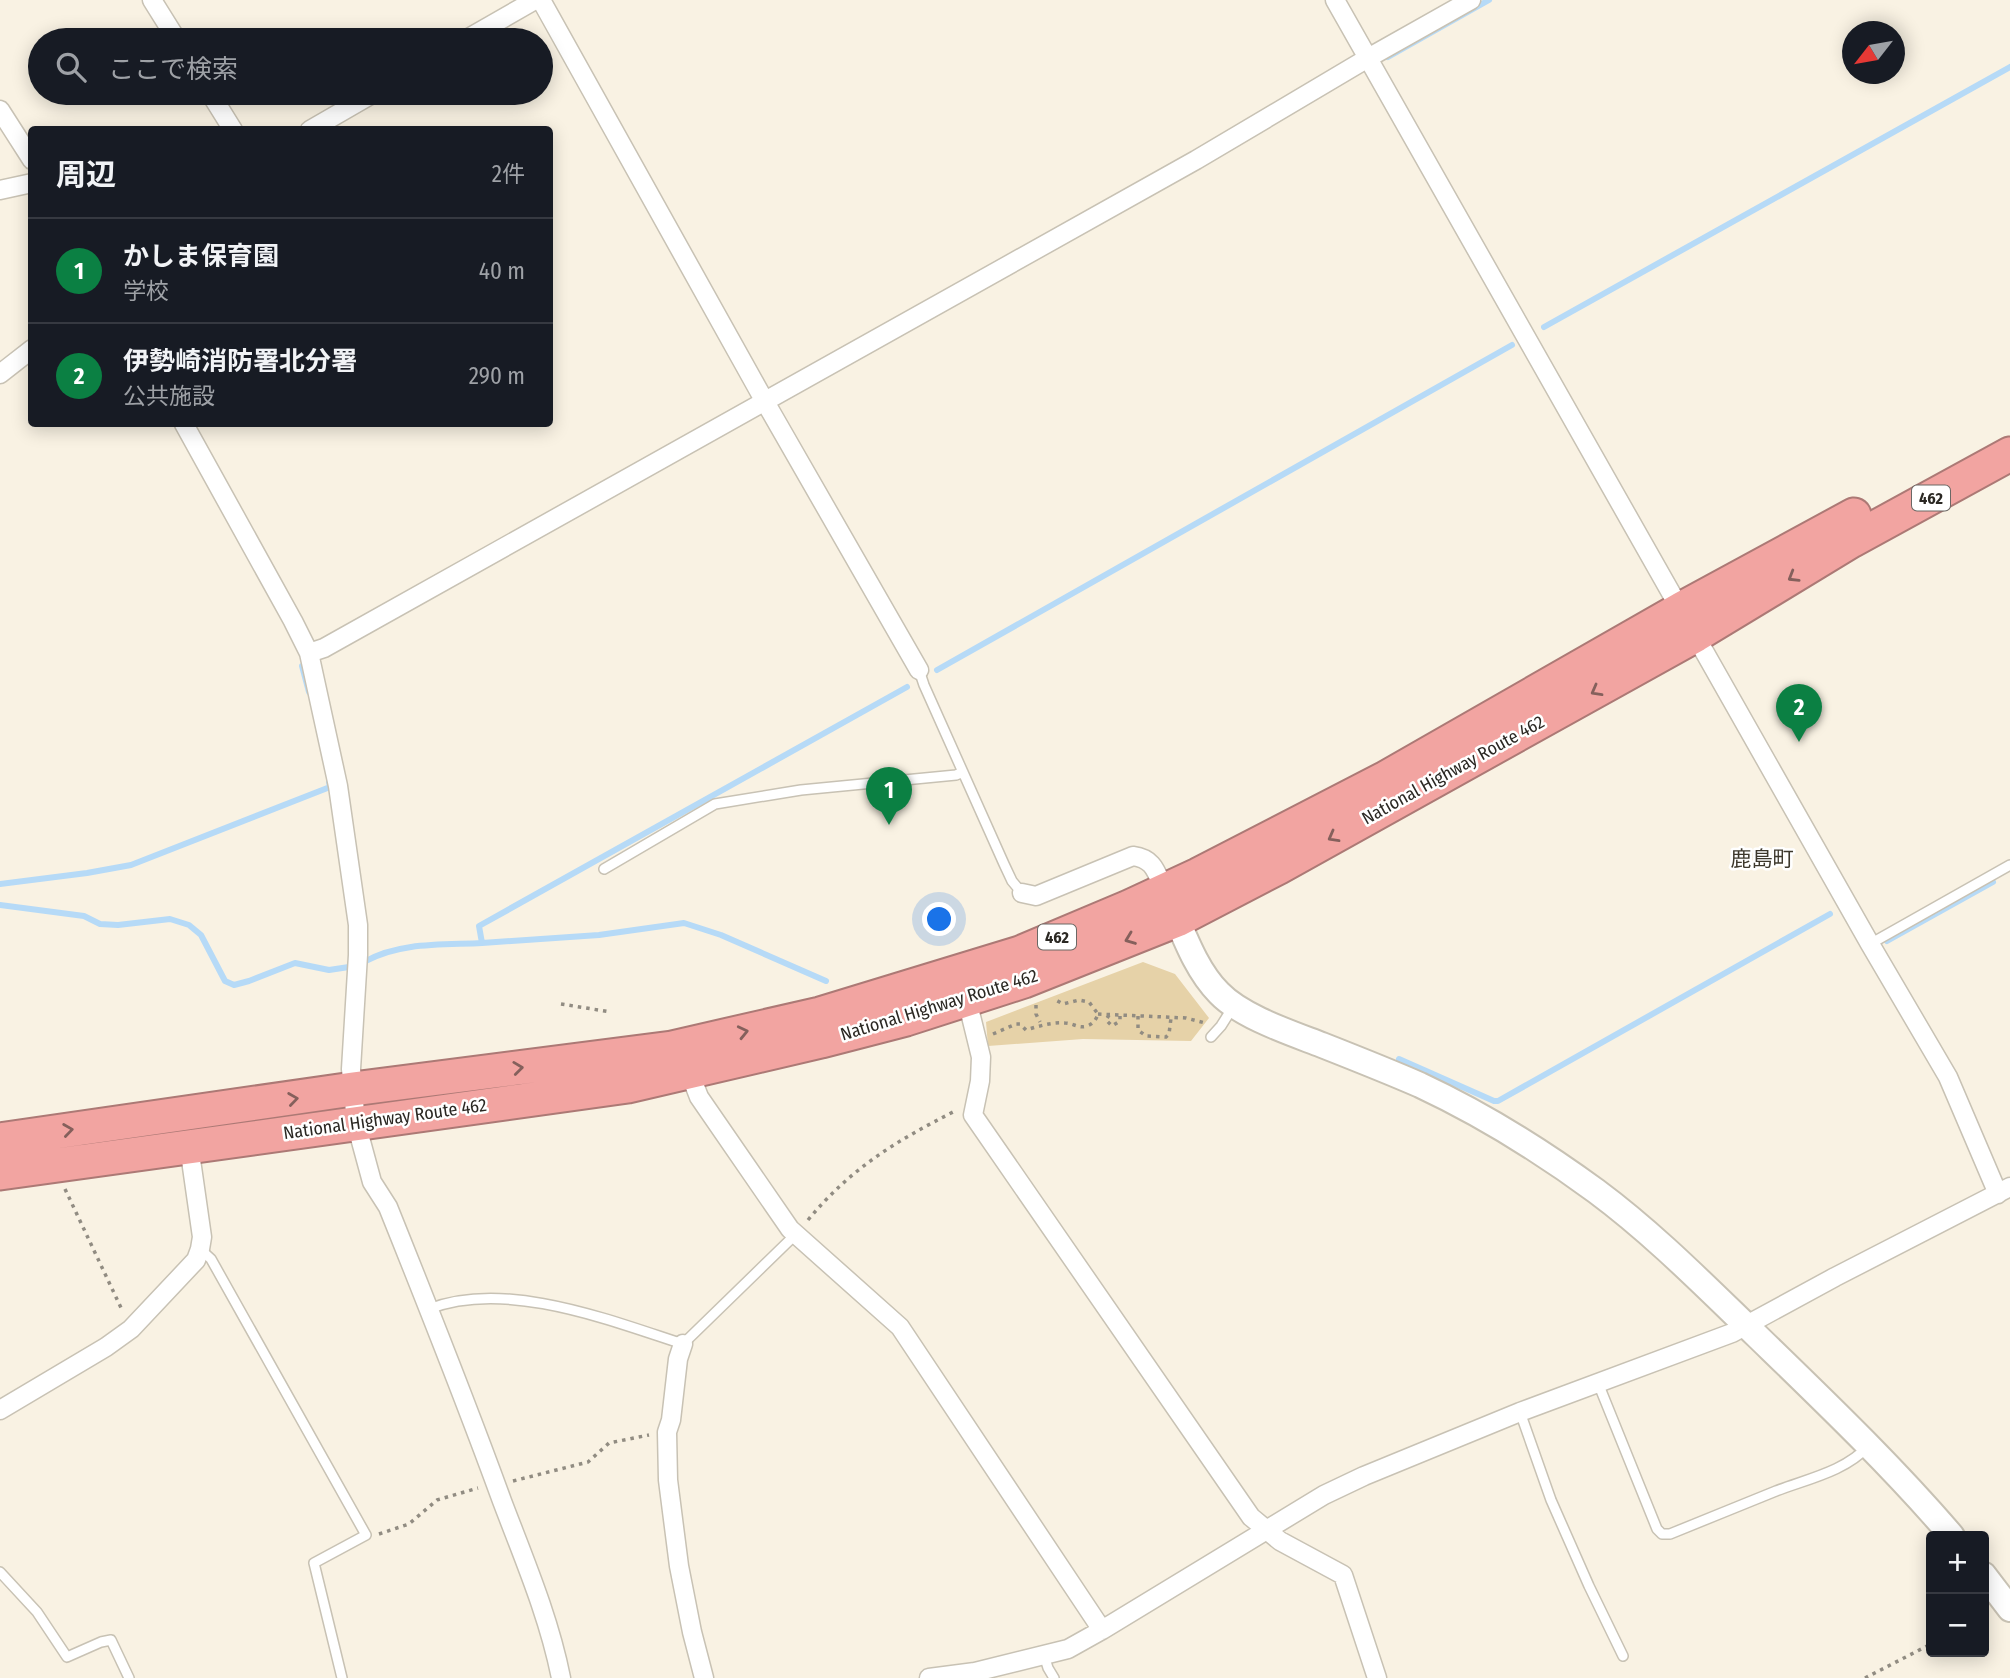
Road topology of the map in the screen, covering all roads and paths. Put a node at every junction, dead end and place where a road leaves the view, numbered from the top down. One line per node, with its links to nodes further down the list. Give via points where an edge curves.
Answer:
1 (152, 0): 6 (street)
2 (535, 0): 7 (street)
3 (541, 0): 19 (street)
4 (1335, 0): 8 (street)
5 (1471, 0): 8 (street)
6 (170, 28)
7 (486, 28)
8 (1368, 58): 19 (street, via 1196,160); 23 (street)
9 (217, 105): 12 (street)
10 (353, 105): 13 (street)
11 (0, 110): 14 (street)
12 (231, 126)
13 (317, 126)
14 (28, 154)
15 (28, 184): 16 (street)
16 (0, 190)
17 (28, 352): 18 (street)
18 (0, 374)
19 (764, 400): 24 (street); 25 (street)
20 (186, 427): 24 (street)
21 (2010, 431): 23 (highway, National Highway Route 462 / 462)
22 (2010, 454): 23 (highway, National Highway Route 462 / 462, one-way to 23, via 1851,541)
23 (1688, 622): 30 (highway, National Highway Route 462 / 462, via 1279,867); 31 (street)
24 (309, 653): 48 (street, via 338,786 358,925)
25 (919, 670): 26 (lane)
26 (963, 772): 27 (lane, via 715,804); 29 (lane)
27 (604, 869)
28 (2008, 870): 31 (lane)
29 (1022, 894): 30 (street, via 1036,896 1133,856 1153,865)
30 (1171, 905): 33 (highway, National Highway Route 462 / 462, one-way to 33, via 1024,981); 36 (street, via 1199,967); 48 (highway, National Highway Route 462 / 462, one-way to 30, via 672,1048 820,1014)
31 (1870, 944): 55 (street, via 1948,1077)
32 (1051, 994): 38 (path, via 1063,1004 1089,1002)
33 (967, 1000): 47 (highway, National Highway Route 462 / 462, via 821,1041); 49 (street, via 981,1057)
34 (1035, 1000): 43 (path)
35 (561, 1004): 37 (path)
36 (1234, 1006): 46 (lane); 59 (street, via 1421,1086 1519,1138 1621,1212)
37 (611, 1012)
38 (1098, 1014): 39 (path); 45 (path, via 1086,1027 1068,1022 1026,1030 1016,1024 993,1034)
39 (1109, 1015): 40 (path); 40 (path, via 1106,1020 1112,1026 1120,1021)
40 (1120, 1015): 41 (path)
41 (1138, 1016): 42 (path); 42 (path, via 1138,1030 1146,1037 1166,1037)
42 (1171, 1018): 44 (path)
43 (1040, 1022)
44 (1205, 1023)
45 (992, 1025)
46 (1211, 1037)
47 (692, 1070): 50 (highway, National Highway Route 462 / 462, via 628,1086); 56 (street, via 699,1097)
48 (352, 1089): 50 (street); 51 (highway, National Highway Route 462 / 462, one-way to 48)
49 (974, 1106): 56 (path, via 904,1137 865,1164); 66 (street, via 973,1115 1251,1517)
50 (356, 1123): 52 (highway, National Highway Route 462 / 462); 58 (street, via 372,1182 388,1207)
51 (0, 1140)
52 (190, 1146): 53 (highway, National Highway Route 462 / 462); 57 (street)
53 (62, 1163): 54 (highway, National Highway Route 462 / 462); 60 (path, via 66,1195)
54 (0, 1173)
55 (2004, 1191): 59 (street)
56 (796, 1234): 61 (lane); 71 (street, via 900,1327)
57 (201, 1249): 60 (street); 76 (lane, via 211,1259 366,1535 314,1563)
58 (429, 1309): 61 (lane, via 447,1302 496,1298 538,1301); 77 (street, via 541,1605)
59 (1746, 1326): 62 (street); 65 (street)
60 (131, 1329): 63 (street)
61 (683, 1344): 78 (street, via 667,1432 668,1480 679,1566)
62 (1598, 1383): 64 (street); 65 (lane, via 1662,1534 1854,1460)
63 (0, 1410)
64 (1520, 1412): 66 (street, via 1364,1476); 74 (lane, via 1550,1500)
65 (1869, 1445): 67 (street)
66 (1265, 1530): 71 (street); 81 (street, via 1343,1575)
67 (1947, 1531)
68 (0, 1573): 75 (lane, via 37,1612 67,1657 111,1640)
69 (1989, 1582): 70 (street)
70 (2010, 1609)
71 (1102, 1630): 73 (street, via 1068,1649)
72 (1926, 1647): 82 (path)
73 (1044, 1655): 79 (street); 80 (lane)
74 (1623, 1656)
75 (129, 1678)
76 (342, 1678)
77 (561, 1678)
78 (704, 1678)
79 (929, 1678)
80 (1054, 1678)
81 (1377, 1678)
82 (1865, 1678)

